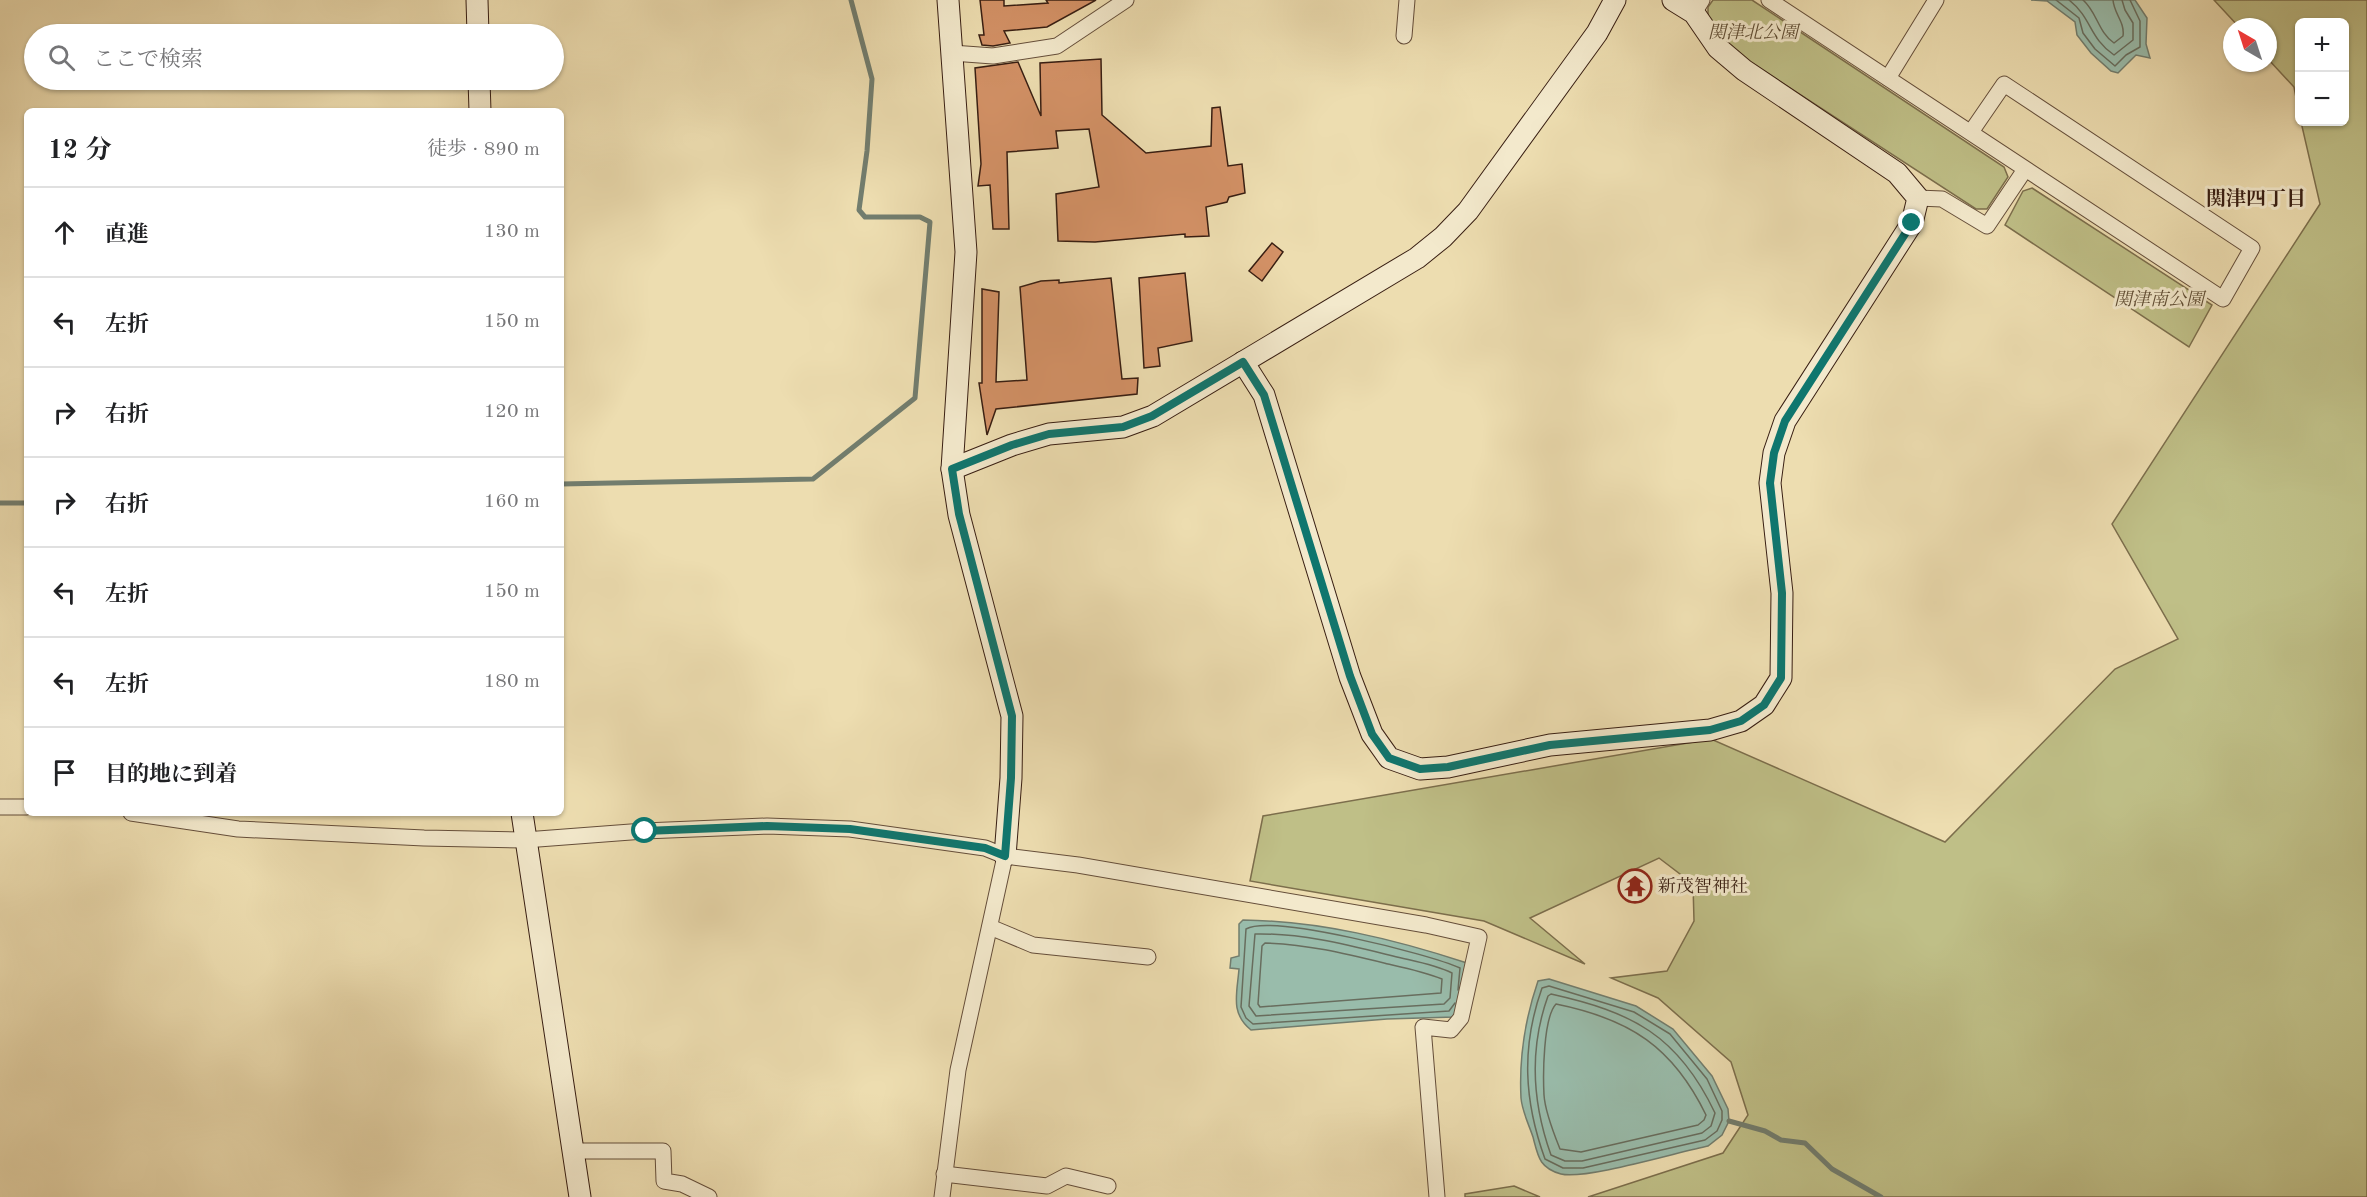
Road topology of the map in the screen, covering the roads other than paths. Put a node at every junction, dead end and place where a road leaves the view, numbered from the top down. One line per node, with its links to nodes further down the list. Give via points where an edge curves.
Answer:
1 (477, 0): 10 (street)
2 (948, 0): 12 (street)
3 (1126, 0): 12 (street, via 1057,46 993,56)
4 (1407, 0): 11 (street)
5 (1615, 0): 19 (street, via 1597,33 1491,180 1443,237 1417,258)
6 (1673, 0): 9 (street)
7 (1769, 0): 13 (street)
8 (1936, 0): 13 (street)
9 (1698, 6): 18 (street, via 1718,48 1744,70 1897,173)
10 (478, 24)
11 (1404, 36)
12 (952, 53): 20 (street, via 966,252)
13 (1888, 78): 16 (street)
14 (479, 90): 15 (street)
15 (480, 108)
16 (1971, 132): 17 (street); 17 (street, via 2004,84 2252,248 2223,299)
17 (2024, 171): 18 (street, via 1987,226 1942,199)
18 (1918, 198): 19 (street, via 1912,223 1785,421 1774,453 1770,483 1782,593 1781,678 1764,705 1741,721 1710,730 1550,745 1448,767 1420,769 1389,758 1372,734 1350,676 1264,395)
19 (1243, 362): 20 (street, via 1152,416 1123,427 1049,434)
20 (952, 469): 26 (street, via 959,514 1012,716)
21 (0, 807): 22 (street)
22 (24, 807)
23 (151, 816): 25 (street, via 237,829)
24 (522, 816): 25 (street)
25 (525, 840): 26 (street, via 767,826 850,829 985,848); 29 (street)
26 (1005, 856): 27 (street); 35 (street, via 1101,869 1479,937 1461,1018 1451,1030 1423,1027)
27 (990, 927): 28 (street, via 1033,945); 30 (street, via 958,1070)
28 (1148, 957)
29 (573, 1150): 32 (street); 33 (street, via 663,1151 664,1181 682,1184)
30 (944, 1174): 31 (street, via 1047,1186 1066,1176); 34 (street)
31 (1108, 1186)
32 (580, 1197)
33 (709, 1197)
34 (942, 1197)
35 (1437, 1197)

